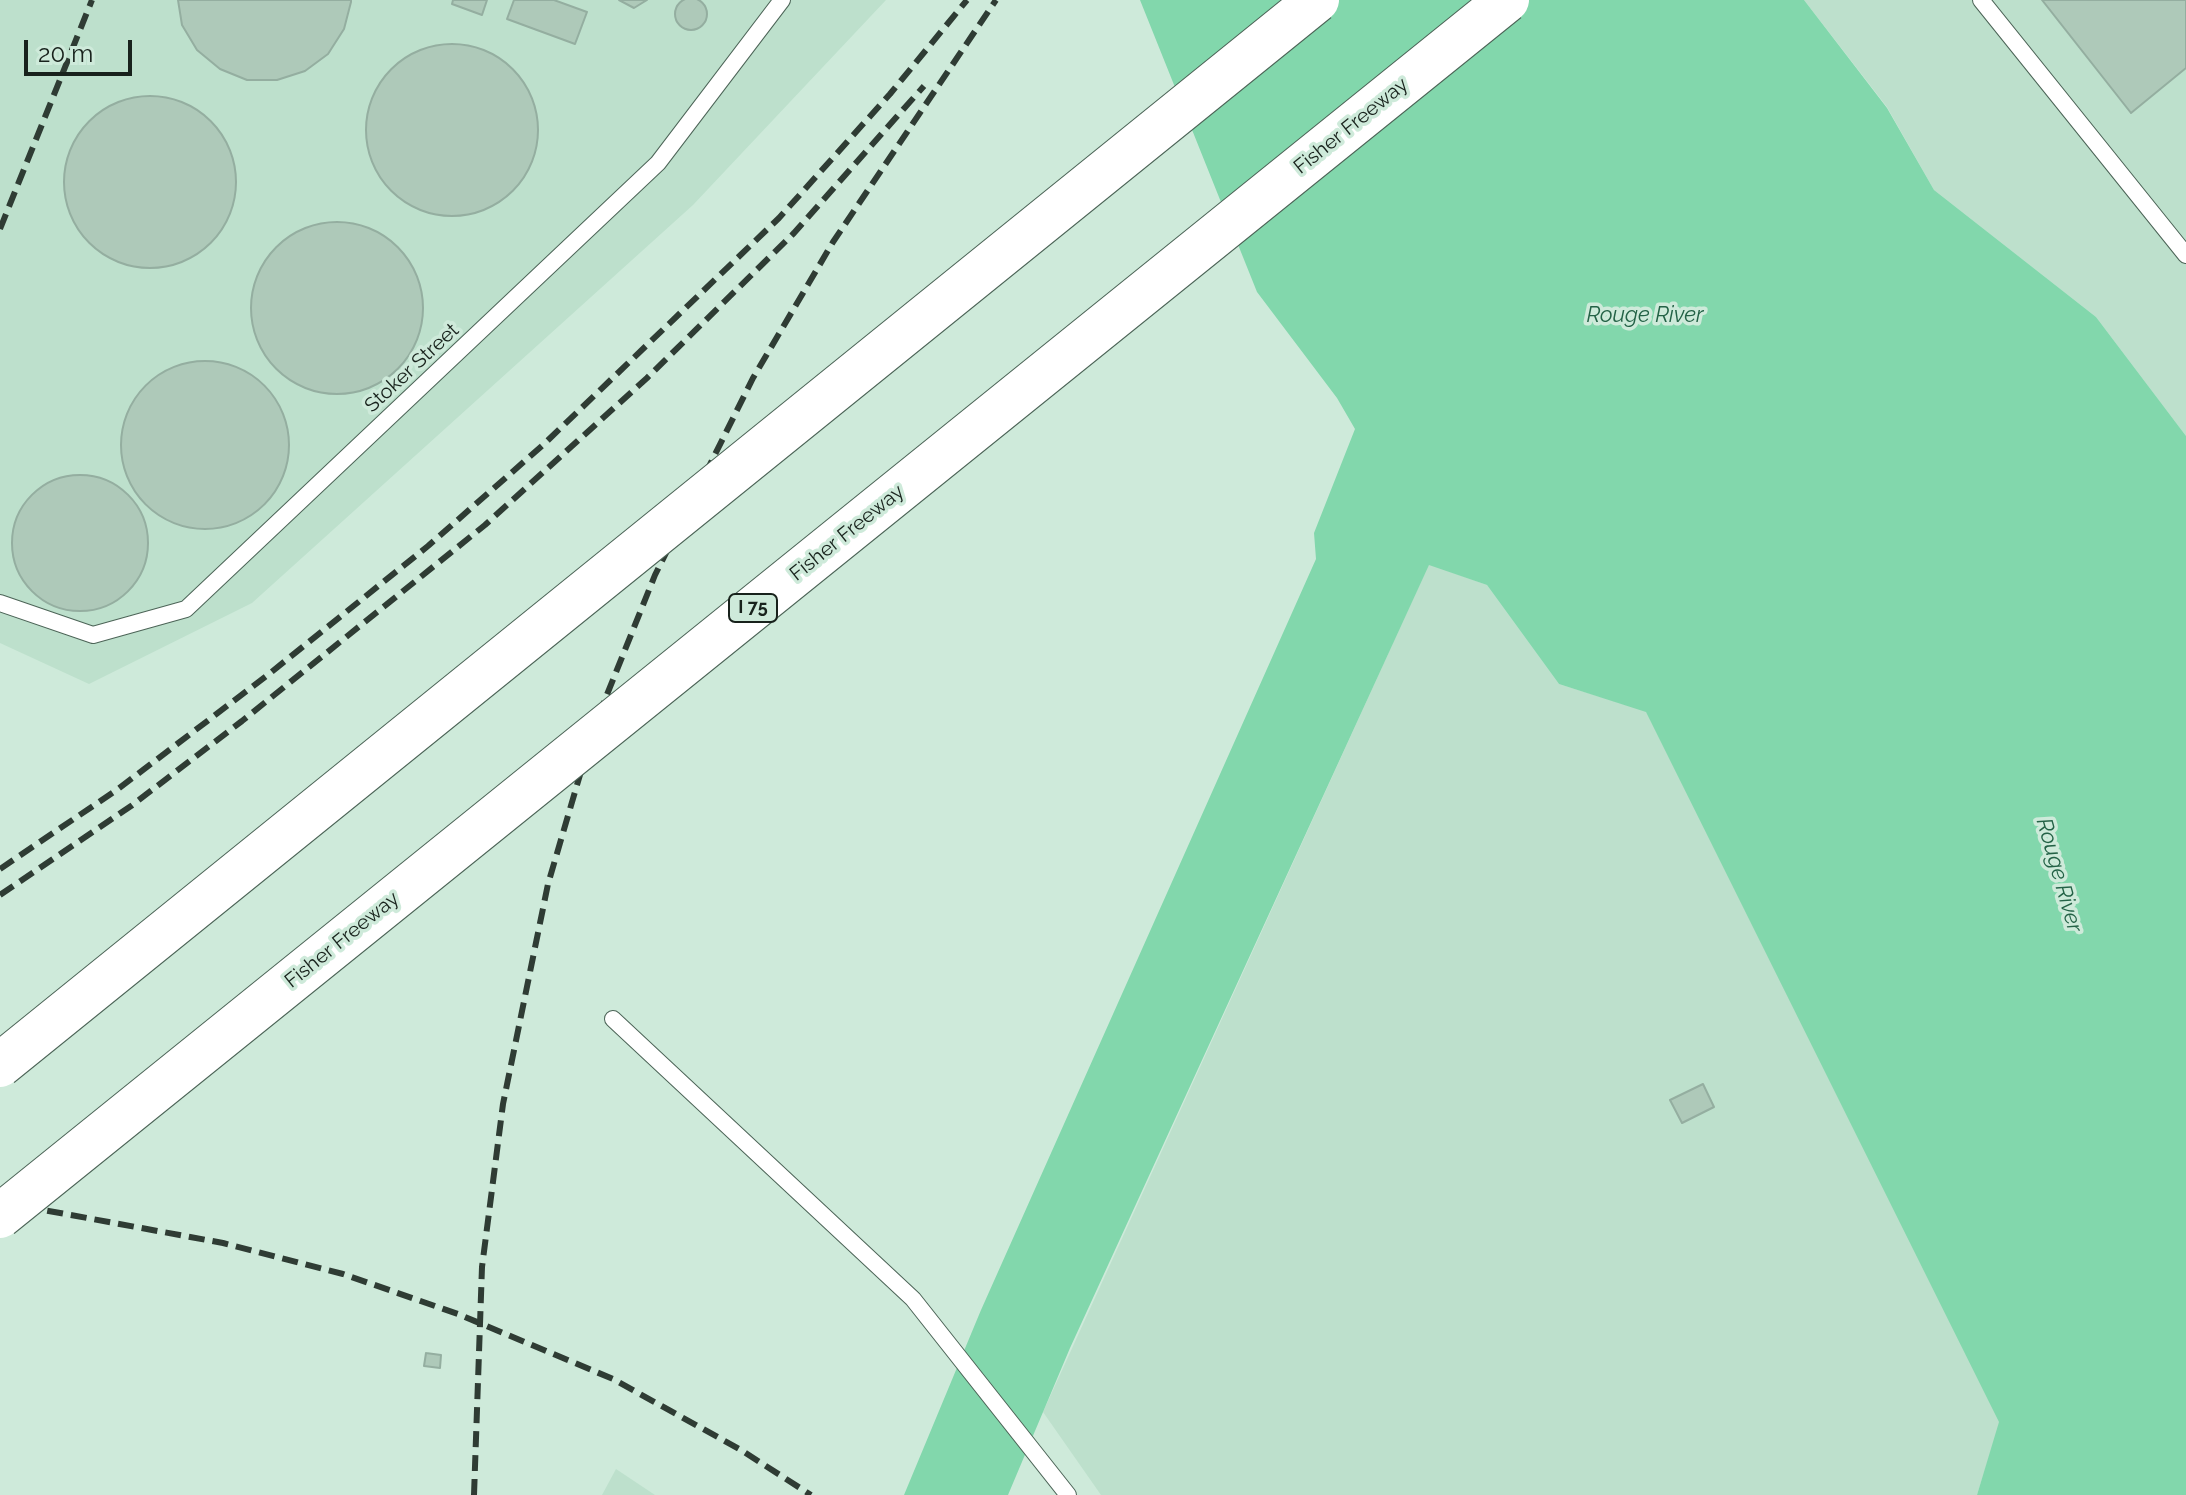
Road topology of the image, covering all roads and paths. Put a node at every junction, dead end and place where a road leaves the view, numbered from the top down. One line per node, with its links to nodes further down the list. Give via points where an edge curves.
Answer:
1 (782, 0): 6 (lane, Stoker Street, via 658,163 186,609 93,635)
2 (1317, 0): 8 (highway, bridge)
3 (1507, 0): 9 (highway, Fisher Freeway / I 75, bridge)
4 (1981, 0): 5 (lane)
5 (2186, 255)
6 (0, 603)
7 (613, 1019): 10 (lane, via 913,1299)
8 (0, 1065)
9 (0, 1216)
10 (1068, 1495)

